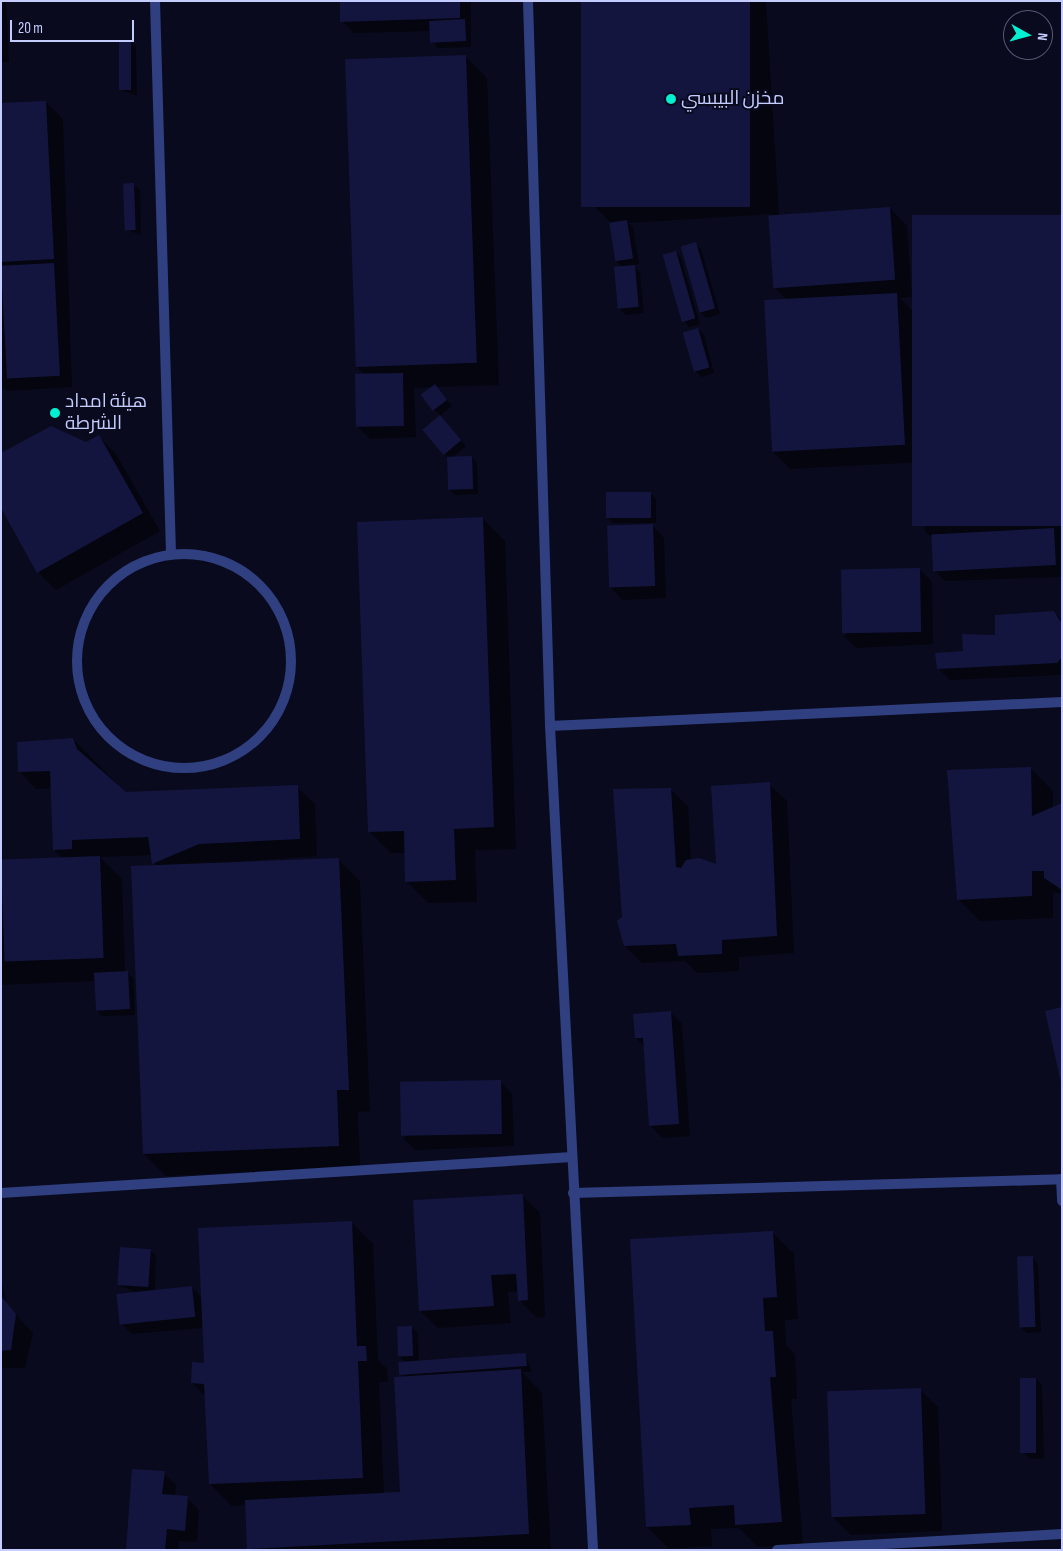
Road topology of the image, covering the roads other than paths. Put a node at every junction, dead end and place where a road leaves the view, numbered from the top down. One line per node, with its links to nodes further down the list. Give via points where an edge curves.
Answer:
1 (155, 1): 3 (street)
2 (528, 1): 5 (street)
3 (170, 554): 3 (street, via 140,562 115,578 94,601 81,629 76,660 80,690 92,718 112,742 137,759 166,769 197,769 227,761 252,744 273,721 286,693 290,648 275,605 256,581 230,564 201,555)
4 (1062, 702): 5 (street)
5 (550, 726): 6 (street)
6 (572, 1157): 8 (street); 9 (street)
7 (1061, 1179): 9 (street); 10 (street)
8 (1, 1192)
9 (573, 1193): 12 (street)
10 (1062, 1201)
11 (1062, 1534): 13 (street)
12 (593, 1550)
13 (777, 1550)

